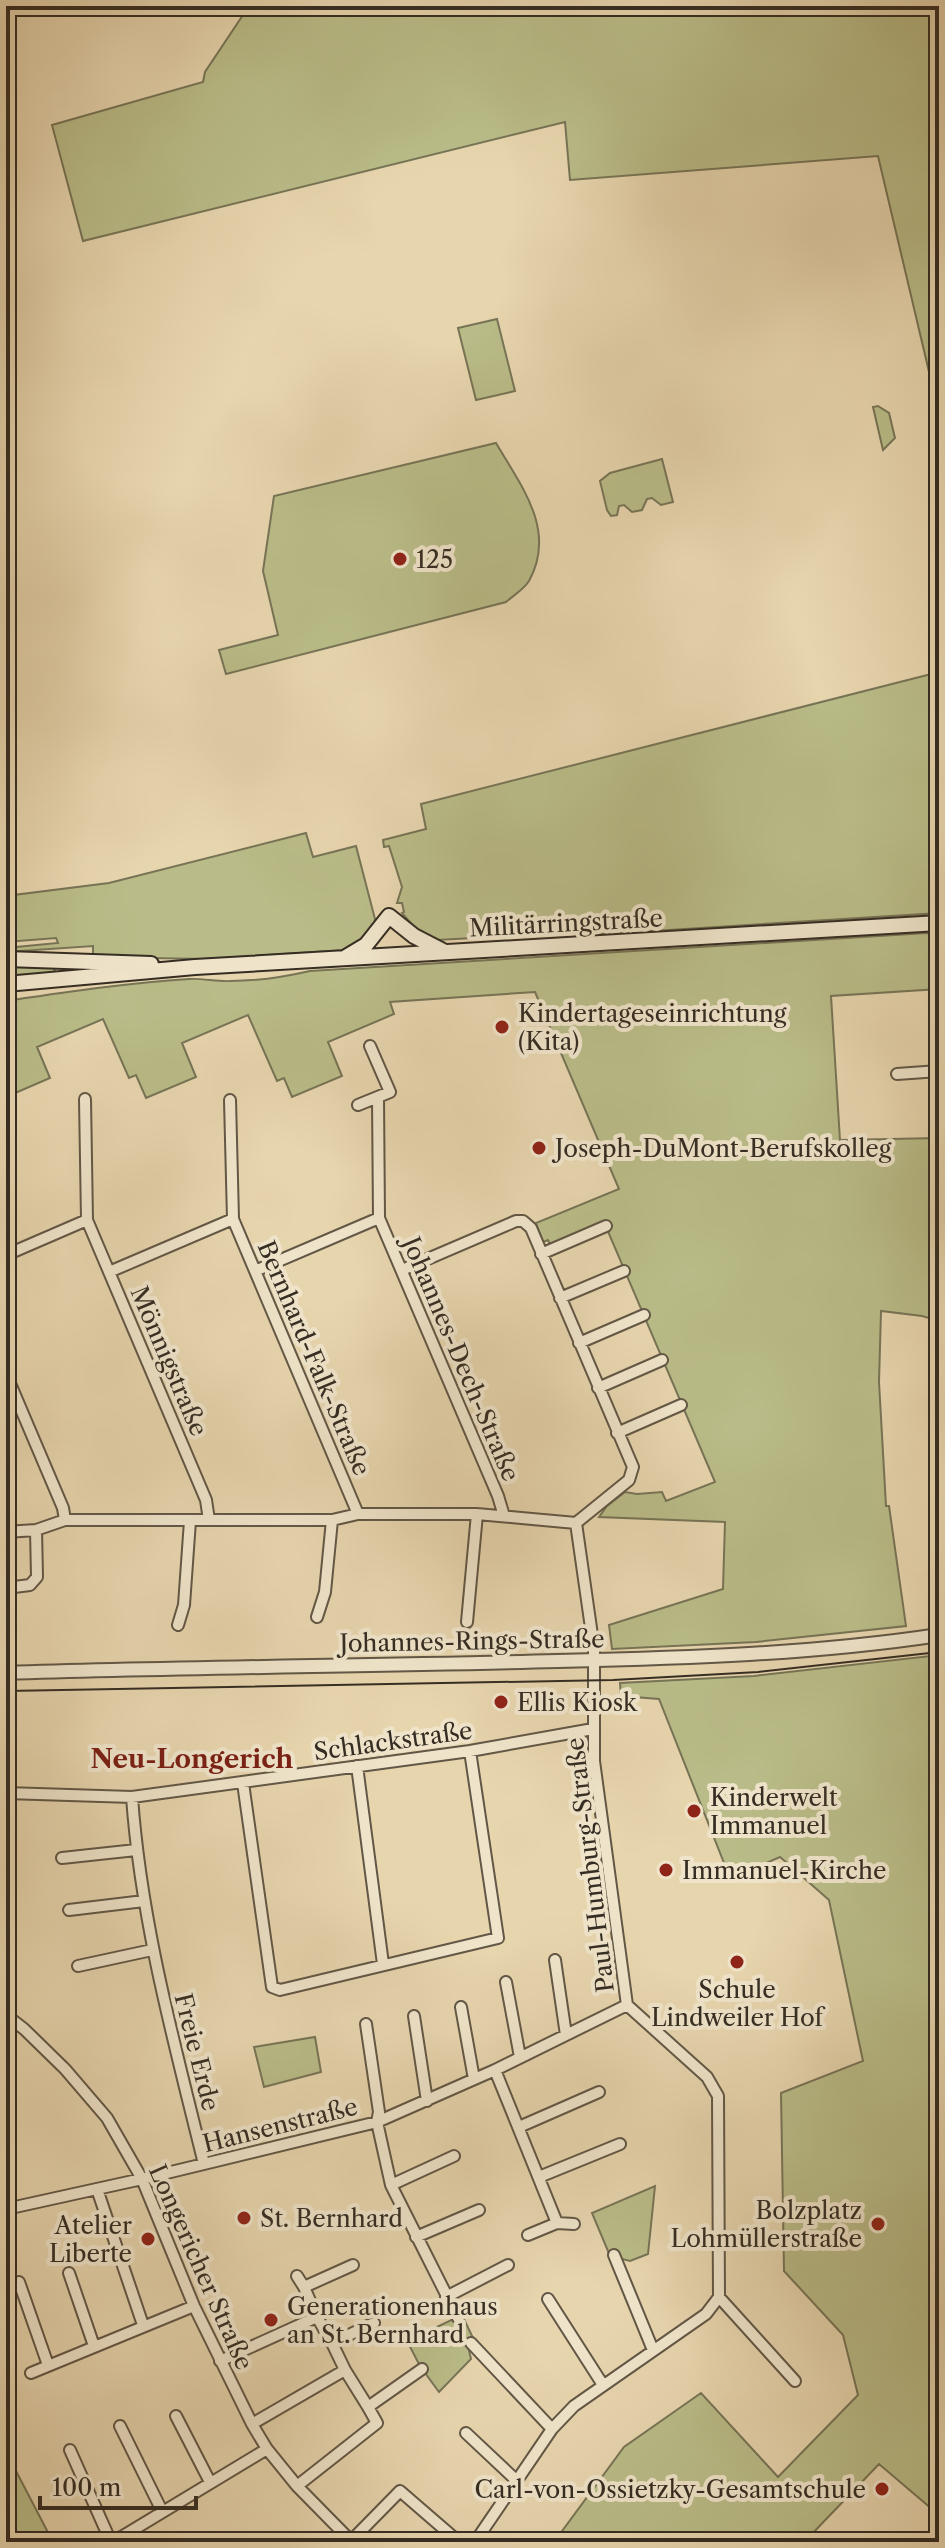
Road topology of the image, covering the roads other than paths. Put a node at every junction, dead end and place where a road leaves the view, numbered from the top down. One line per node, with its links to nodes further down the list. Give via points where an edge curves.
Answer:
1 (939, 923): 2 (main road, Militärringstraße)
2 (446, 952): 3 (main road, Militärringstraße); 3 (main road, via 389,916 366,945)
3 (344, 958): 6 (main road, Militärringstraße)
4 (6, 959): 5 (main road, Militärringstraße)
5 (68, 960): 6 (main road, Militärringstraße); 7 (main road)
6 (195, 967): 7 (main road, Militärringstraße)
7 (69, 980): 8 (main road, Militärringstraße)
8 (6, 984)
9 (370, 1046): 12 (street, Johannes-Dech-Straße, via 390,1092)
10 (939, 1071): 11 (street)
11 (897, 1074)
12 (378, 1097): 15 (street); 16 (street, Johannes-Dech-Straße)
13 (85, 1099): 18 (street, Mönnigstraße)
14 (230, 1100): 17 (street, Bernhard-Falk-Straße)
15 (358, 1105)
16 (379, 1218): 22 (street, Johannes-Dech-Straße); 23 (street, Johannes-Dech-Straße)
17 (233, 1219): 23 (street, Bernhard-Falk-Straße); 25 (street, Bernhard-Falk-Straße)
18 (87, 1220): 21 (street); 25 (street, Mönnigstraße)
19 (606, 1226): 20 (street)
20 (541, 1254): 22 (street, via 531,1228 516,1221); 26 (street)
21 (6, 1255)
22 (402, 1270): 36 (street, Johannes-Dech-Straße)
23 (255, 1271): 34 (street, Bernhard-Falk-Straße)
24 (624, 1271): 26 (street)
25 (109, 1272): 38 (street, Mönnigstraße, via 206,1500)
26 (560, 1298): 28 (street)
27 (644, 1315): 28 (street)
28 (579, 1343): 31 (street)
29 (662, 1360): 31 (street)
30 (6, 1374): 37 (street)
31 (598, 1388): 33 (street)
32 (681, 1405): 33 (street)
33 (617, 1433): 41 (street, via 633,1475)
34 (358, 1514): 35 (street); 39 (street)
35 (477, 1514): 36 (street); 46 (street)
36 (504, 1516): 41 (street)
37 (65, 1520): 40 (street); 42 (street)
38 (209, 1520): 39 (street); 40 (street)
39 (332, 1520): 45 (street, via 325,1592)
40 (190, 1521): 47 (street)
41 (576, 1523): 49 (street, Paul-Humburg-Straße)
42 (36, 1530): 43 (street); 44 (street, via 37,1577 30,1585)
43 (6, 1532)
44 (6, 1588)
45 (317, 1617)
46 (467, 1622)
47 (178, 1625)
48 (939, 1635): 49 (street, Johannes-Rings-Straße, via 768,1654)
49 (594, 1660): 50 (street, Johannes-Rings-Straße); 51 (street, Paul-Humburg-Straße)
50 (6, 1673)
51 (593, 1729): 52 (street, Schlackstraße); 66 (street, Paul-Humburg-Straße)
52 (470, 1751): 53 (street, Schlackstraße); 63 (street, via 498,1938)
53 (357, 1766): 54 (street, Schlackstraße); 63 (street)
54 (243, 1783): 56 (street, Schlackstraße); 63 (street, via 272,1987 280,1990)
55 (6, 1793): 56 (street, Schlackstraße)
56 (132, 1797): 57 (street, Freie Erde)
57 (136, 1850): 58 (street); 59 (street, Freie Erde)
58 (62, 1858)
59 (144, 1901): 60 (street); 61 (street, Freie Erde)
60 (69, 1910)
61 (152, 1950): 64 (street); 81 (street, Freie Erde)
62 (555, 1960): 71 (street)
63 (383, 1964)
64 (78, 1966)
65 (506, 1982): 72 (street)
66 (627, 2005): 71 (street, Hansenstraße); 100 (street, Paul-Humburg-Straße, via 707,2077 718,2096)
67 (461, 2007): 74 (street)
68 (6, 2015): 83 (street, Longericher Straße, via 65,2069 107,2118)
69 (414, 2016): 76 (street)
70 (366, 2024): 77 (street, Hansenstraße)
71 (566, 2035): 72 (street, Hansenstraße)
72 (520, 2057): 73 (street, Hansenstraße)
73 (495, 2070): 74 (street, Hansenstraße); 78 (street)
74 (474, 2079): 76 (street, Hansenstraße)
75 (599, 2092): 78 (street)
76 (427, 2101): 77 (street, Hansenstraße)
77 (377, 2122): 81 (street, Hansenstraße); 84 (street)
78 (519, 2127): 82 (street)
79 (620, 2144): 82 (street)
80 (454, 2156): 84 (street)
81 (204, 2164): 83 (street, Hansenstraße)
82 (539, 2177): 88 (street)
83 (142, 2179): 85 (street, Hansenstraße); 102 (street, Longericher Straße)
84 (391, 2185): 91 (street)
85 (97, 2189): 86 (street, Hansenstraße); 106 (street)
86 (6, 2209)
87 (479, 2210): 91 (street)
88 (557, 2223): 89 (street); 90 (street)
89 (574, 2224)
90 (528, 2235)
91 (416, 2237): 99 (street)
92 (614, 2255): 110 (street)
93 (353, 2265): 98 (street)
94 (508, 2265): 99 (street)
95 (69, 2273): 109 (street)
96 (297, 2276): 98 (street)
97 (19, 2282): 112 (street)
98 (304, 2287): 103 (street)
99 (446, 2297): 104 (street)
100 (719, 2297): 110 (street, via 706,2314); 116 (street)
101 (548, 2299): 117 (street)
102 (194, 2306): 106 (street); 111 (street, Longericher Straße)
103 (317, 2317): 107 (street); 111 (street)
104 (458, 2318)
105 (374, 2323): 107 (street)
106 (143, 2325): 109 (street)
107 (332, 2343): 114 (street)
108 (471, 2343): 122 (street)
109 (94, 2346): 112 (street)
110 (653, 2350): 117 (street)
111 (220, 2361): 120 (street, Longericher Straße)
112 (48, 2365): 115 (street)
113 (422, 2369): 118 (street)
114 (345, 2370): 118 (street); 120 (street)
115 (31, 2373)
116 (795, 2381)
117 (603, 2385): 122 (street)
118 (368, 2407): 128 (street, via 377,2423)
119 (176, 2416): 127 (street)
120 (252, 2424): 124 (street, Longericher Straße)
121 (120, 2426): 129 (street)
122 (552, 2429): 126 (street)
123 (466, 2433): 126 (street)
124 (267, 2449): 127 (street); 128 (street, Longericher Straße)
125 (70, 2450): 130 (street)
126 (517, 2481): 133 (street)
127 (210, 2482): 129 (street)
128 (297, 2486): 131 (street, Longericher Straße)
129 (162, 2511): 130 (street)
130 (112, 2542)
131 (352, 2542): 132 (street, via 400,2491)
132 (459, 2542)
133 (475, 2542)

